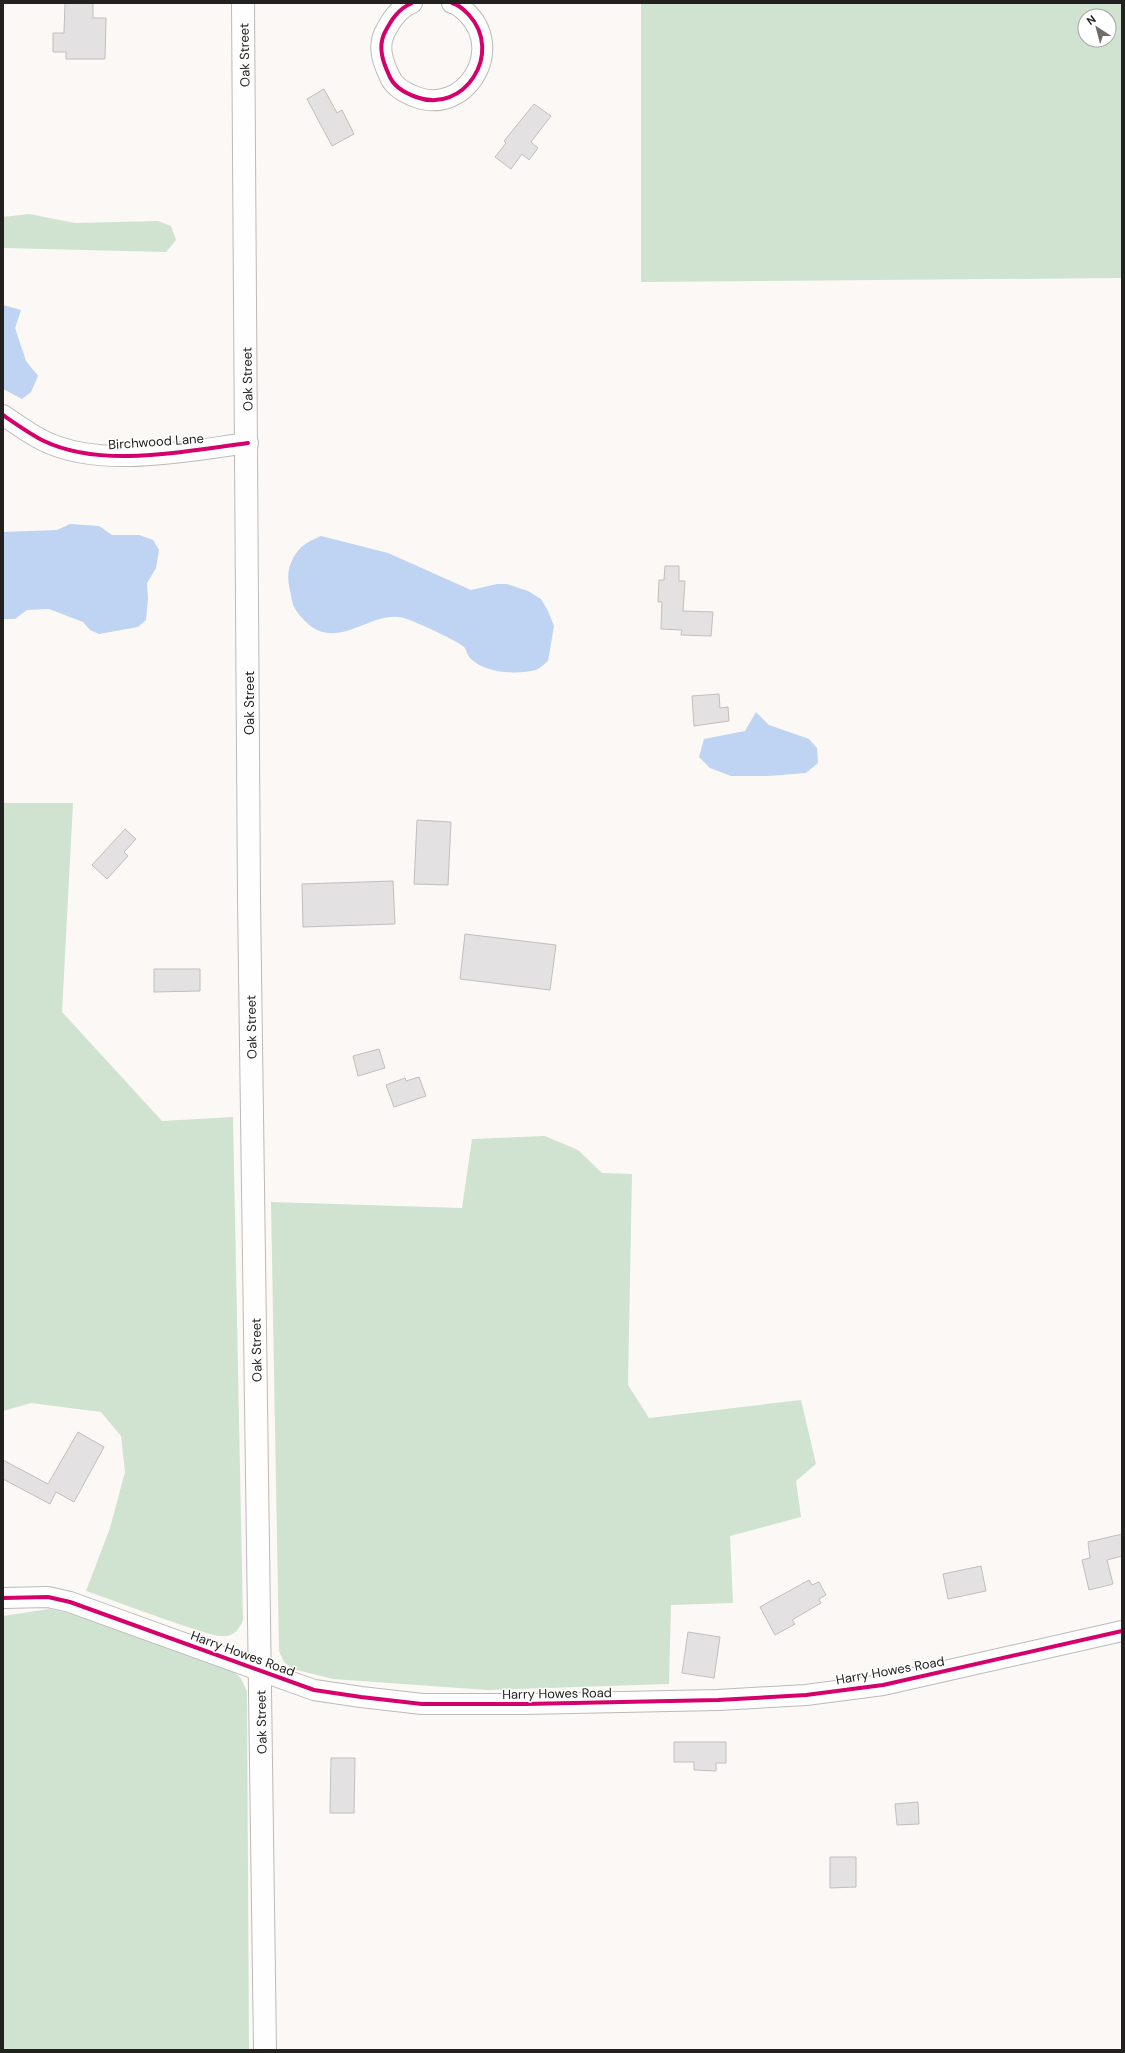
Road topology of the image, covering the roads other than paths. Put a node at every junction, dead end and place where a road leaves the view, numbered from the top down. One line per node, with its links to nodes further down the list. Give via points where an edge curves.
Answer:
1 (243, 3): 5 (main road, Oak Street)
2 (412, 3): 3 (street, via 392,17 382,39 382,59 391,80 406,94 423,100 456,94 477,74 483,58 482,38 475,22 463,8)
3 (452, 3)
4 (3, 415): 5 (street, Birchwood Lane, via 44,441 80,453 121,456 180,452)
5 (248, 443): 8 (main road, Oak Street, via 249,900)
6 (3, 1598): 8 (street, Harry Howes Road, via 48,1597 70,1602)
7 (1122, 1631): 8 (street, Harry Howes Road, via 883,1685 718,1700 422,1704 314,1690)
8 (260, 1670): 9 (main road, Oak Street)
9 (265, 2050)

